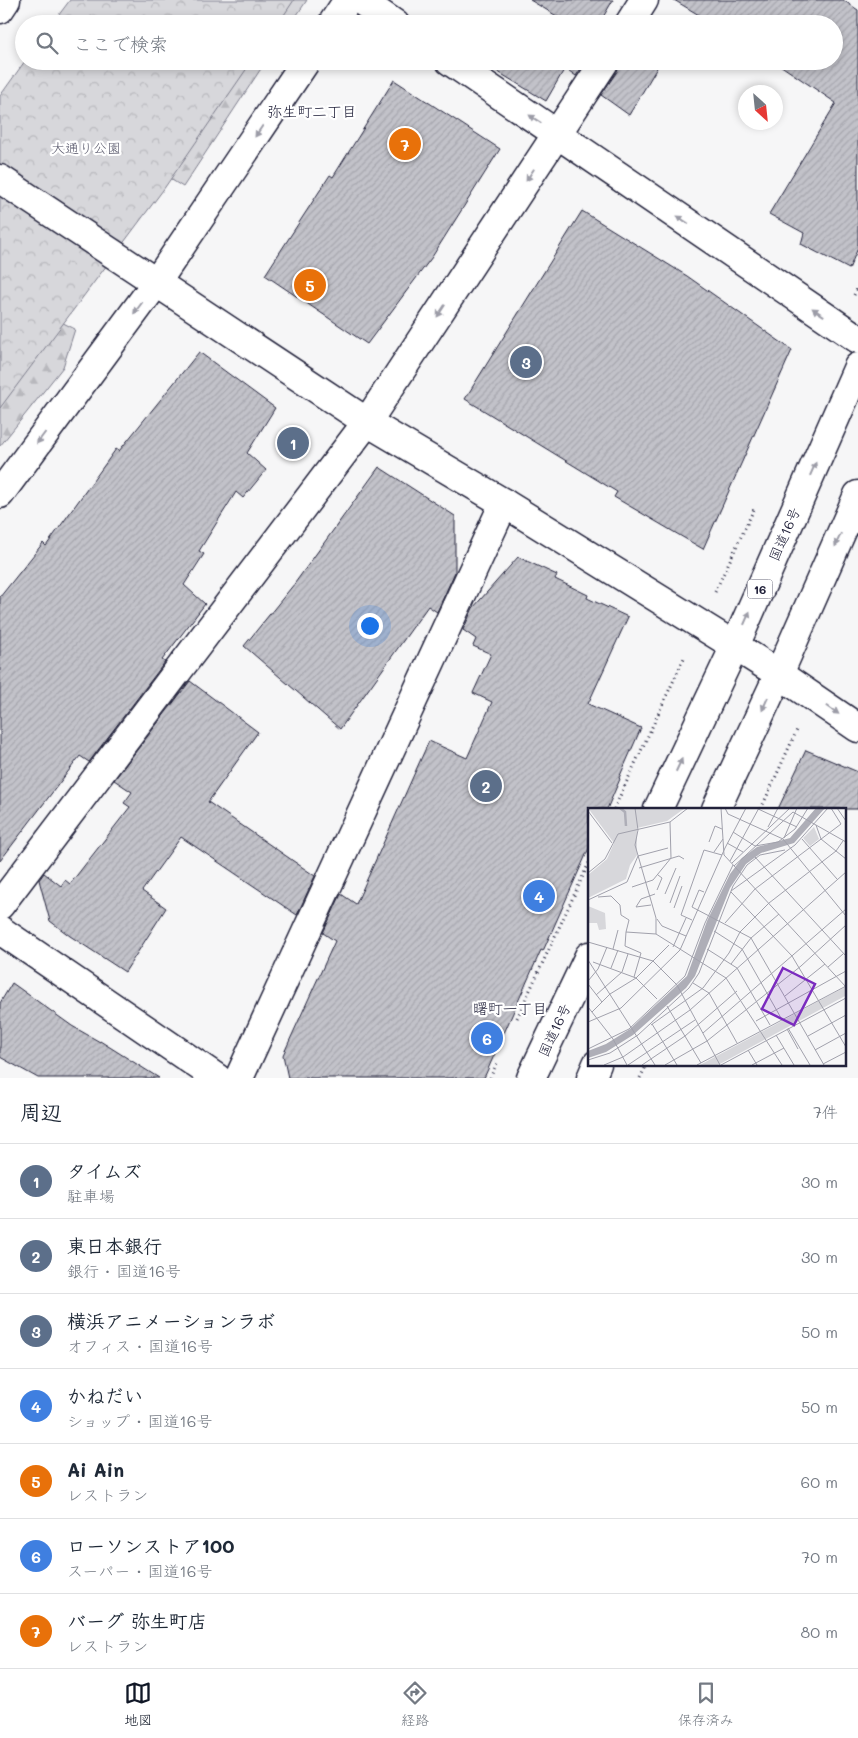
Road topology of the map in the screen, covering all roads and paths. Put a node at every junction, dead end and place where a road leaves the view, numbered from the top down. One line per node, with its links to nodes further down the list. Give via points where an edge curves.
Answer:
1 (6, 0): 5 (main road)
2 (348, 0): 6 (main road)
3 (360, 0): 7 (main road)
4 (644, 0): 8 (main road)
5 (0, 9)
6 (338, 15)
7 (382, 15)
8 (635, 15)
9 (300, 70): 14 (main road, one-way to 14)
10 (463, 70): 12 (main road, one-way to 10)
11 (598, 70): 12 (main road)
12 (557, 134): 15 (main road, one-way to 12); 17 (main road, one-way to 17)
13 (0, 179): 14 (main road)
14 (156, 283): 17 (main road); 18 (main road, one-way to 18)
15 (858, 339)
16 (858, 367): 21 (main road, 国道16号 / 16, one-way to 16)
17 (367, 422): 20 (main road); 31 (main road)
18 (0, 494)
19 (858, 495): 23 (main road, one-way to 23)
20 (504, 503): 21 (main road); 39 (main road)
21 (735, 646): 23 (main road); 27 (main road, 国道16号 / 16, one-way to 21)
22 (687, 651): 26 (path)
23 (779, 674): 25 (main road, one-way to 25); 28 (main road, one-way to 28)
24 (805, 726): 29 (path, via 797,730)
25 (858, 728)
26 (614, 808)
27 (658, 808)
28 (716, 808)
29 (761, 808)
30 (588, 865): 34 (path)
31 (0, 904)
32 (0, 930): 38 (main road)
33 (588, 958): 41 (main road, 国道16号)
34 (515, 1024)
35 (498, 1060): 40 (path)
36 (596, 1066): 42 (main road)
37 (645, 1066): 43 (path)
38 (217, 1078)
39 (238, 1078)
40 (490, 1078)
41 (531, 1078)
42 (591, 1078)
43 (640, 1078)

